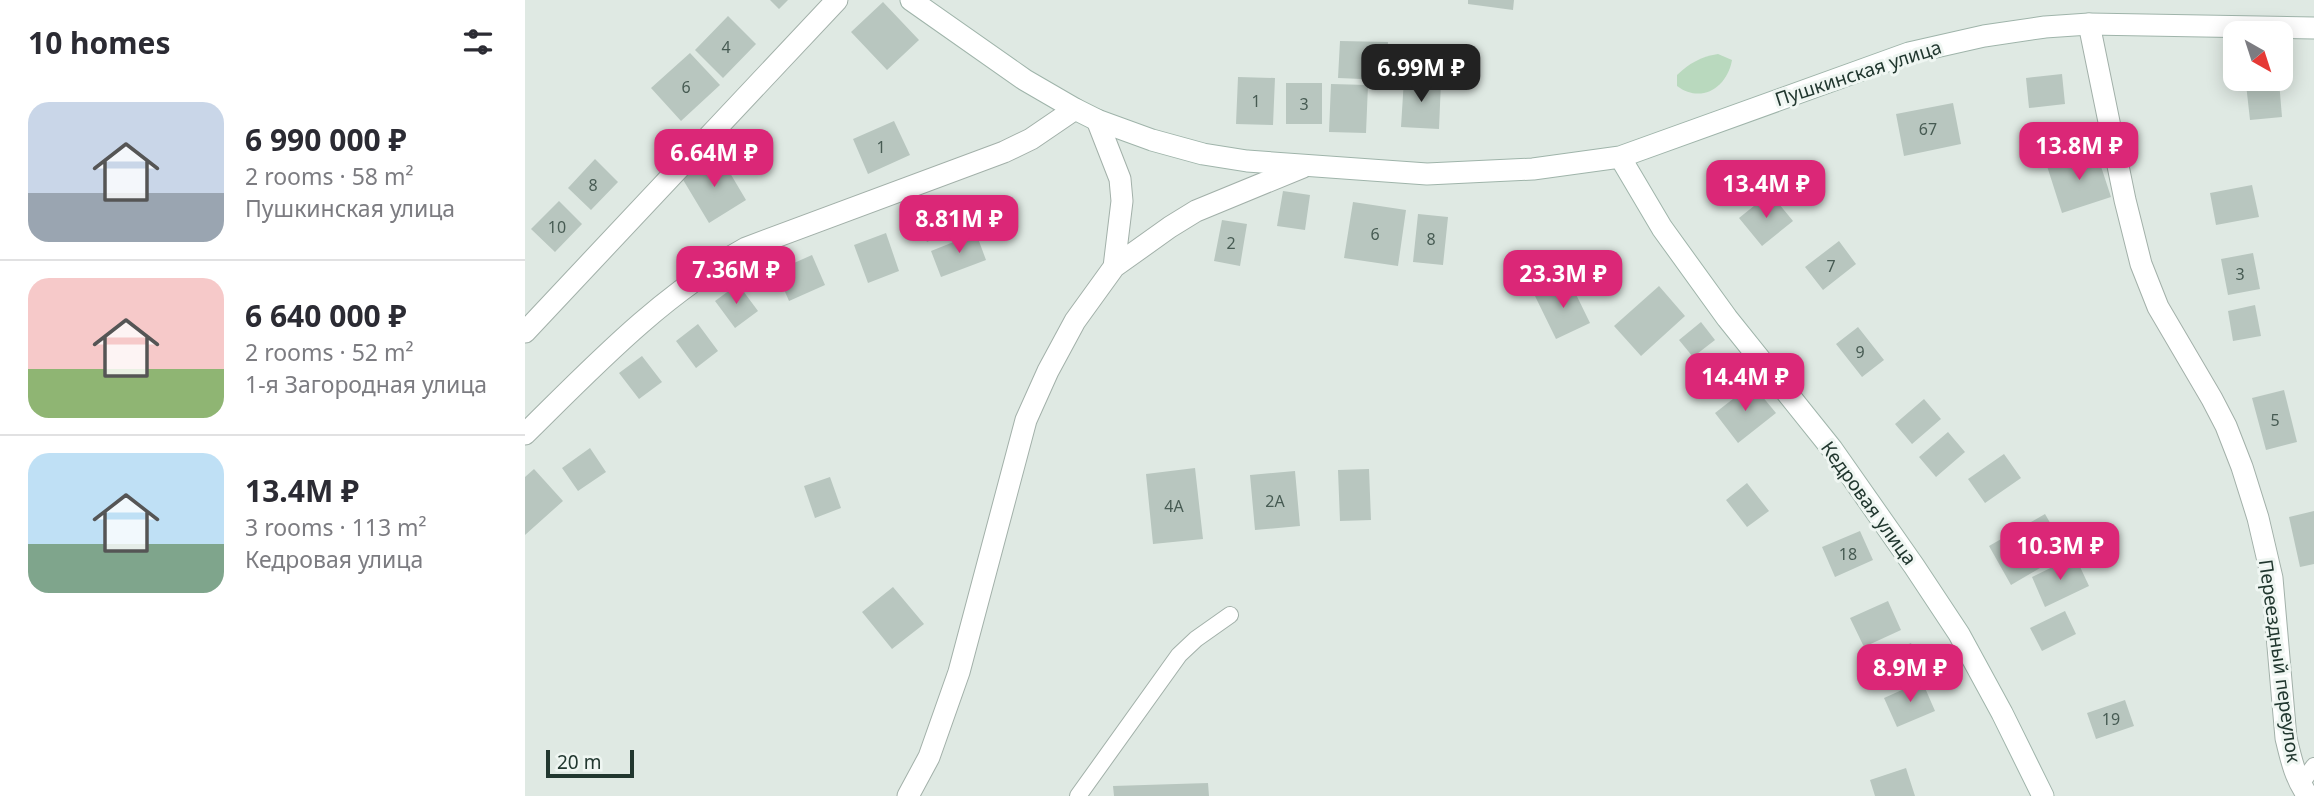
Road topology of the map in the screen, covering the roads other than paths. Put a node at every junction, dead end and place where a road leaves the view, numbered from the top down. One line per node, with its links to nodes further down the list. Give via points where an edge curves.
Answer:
1 (837, 0): 10 (street)
2 (911, 0): 5 (street, Пушкинская улица)
3 (2089, 24): 4 (street, Пушкинская улица); 7 (street, Пушкинская улица, via 1984,36 1909,53); 14 (street, Переездный переулок, via 2141,264 2158,307 2226,426 2257,518 2271,578 2286,738)
4 (2314, 29)
5 (1075, 109): 6 (street, Пушкинская улица); 11 (street, via 1004,152 746,248 713,267 652,313)
6 (1097, 120): 8 (street, Пушкинская улица, via 1203,154); 9 (street, via 1120,179)
7 (1621, 157): 8 (street, Пушкинская улица, via 1533,169 1427,174); 17 (street, Кедровая улица, via 1662,228 1832,449 1959,634)
8 (1304, 167): 9 (street, via 1196,211)
9 (1114, 267): 15 (street, via 1075,321 1026,420 959,672 929,757)
10 (525, 332)
11 (525, 433)
12 (1230, 615): 16 (lane, via 1179,656)
13 (2314, 766): 14 (lane)
14 (2304, 790)
15 (908, 796)
16 (1078, 796)
17 (2043, 796)

